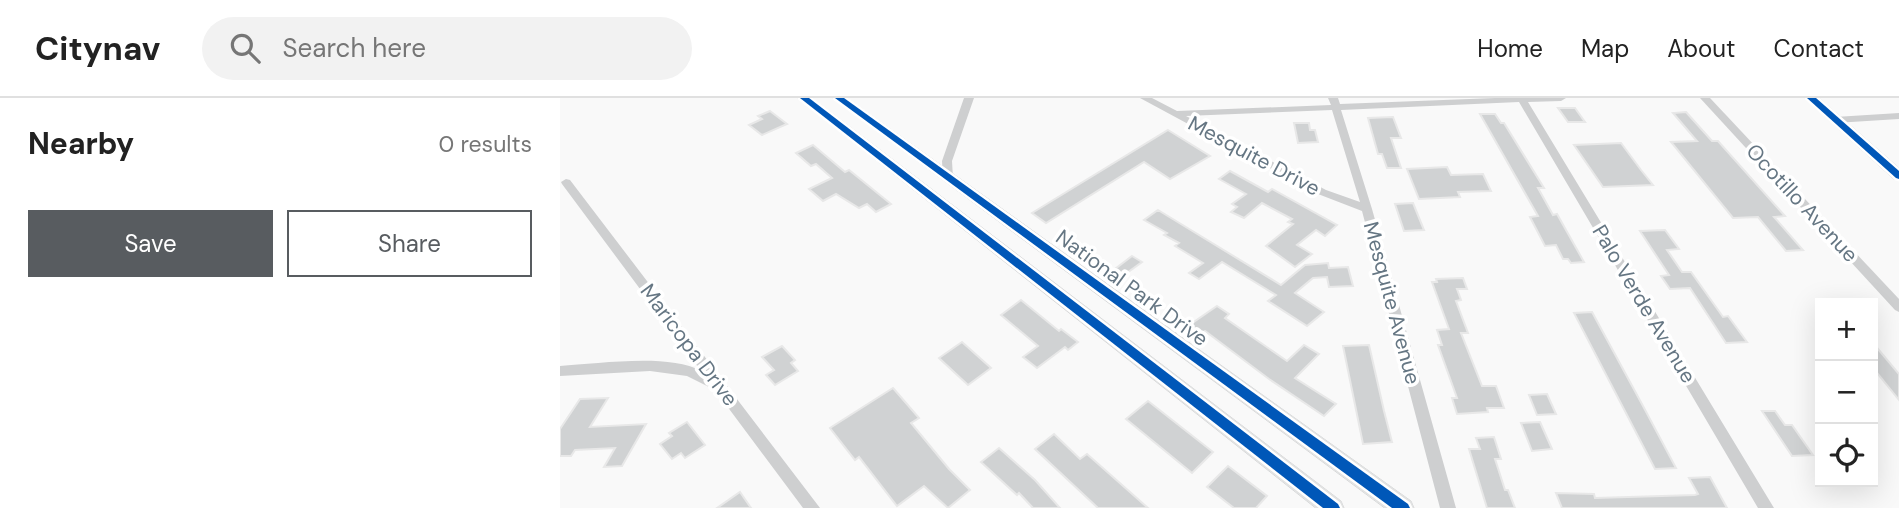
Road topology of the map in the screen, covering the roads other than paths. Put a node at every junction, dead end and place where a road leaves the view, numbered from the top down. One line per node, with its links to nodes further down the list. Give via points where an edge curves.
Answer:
1 (804, 98): 16 (street)
2 (839, 98): 14 (street, National Park Drive)
3 (969, 98): 14 (street, via 947,161)
4 (1145, 98): 10 (street, Mesquite Drive)
5 (1561, 98): 8 (street)
6 (1705, 98): 18 (street, Ocotillo Avenue)
7 (1811, 98): 12 (street)
8 (1522, 100): 9 (street); 25 (street, Palo Verde Avenue)
9 (1334, 102): 10 (street); 17 (street, Mesquite Avenue)
10 (1174, 114): 17 (street, Mesquite Drive, via 1322,192)
11 (1899, 116): 12 (street)
12 (1835, 120): 13 (street)
13 (1899, 176)
14 (948, 177): 16 (street); 23 (street, National Park Drive)
15 (566, 182): 20 (street, Maricopa Drive)
16 (924, 191): 22 (street)
17 (1367, 209): 24 (street, Mesquite Avenue)
18 (1899, 307)
19 (560, 371): 20 (street, via 650,366 690,371)
20 (722, 388): 21 (street, Maricopa Drive)
21 (812, 508)
22 (1333, 508)
23 (1403, 508)
24 (1448, 508)
25 (1766, 508)

